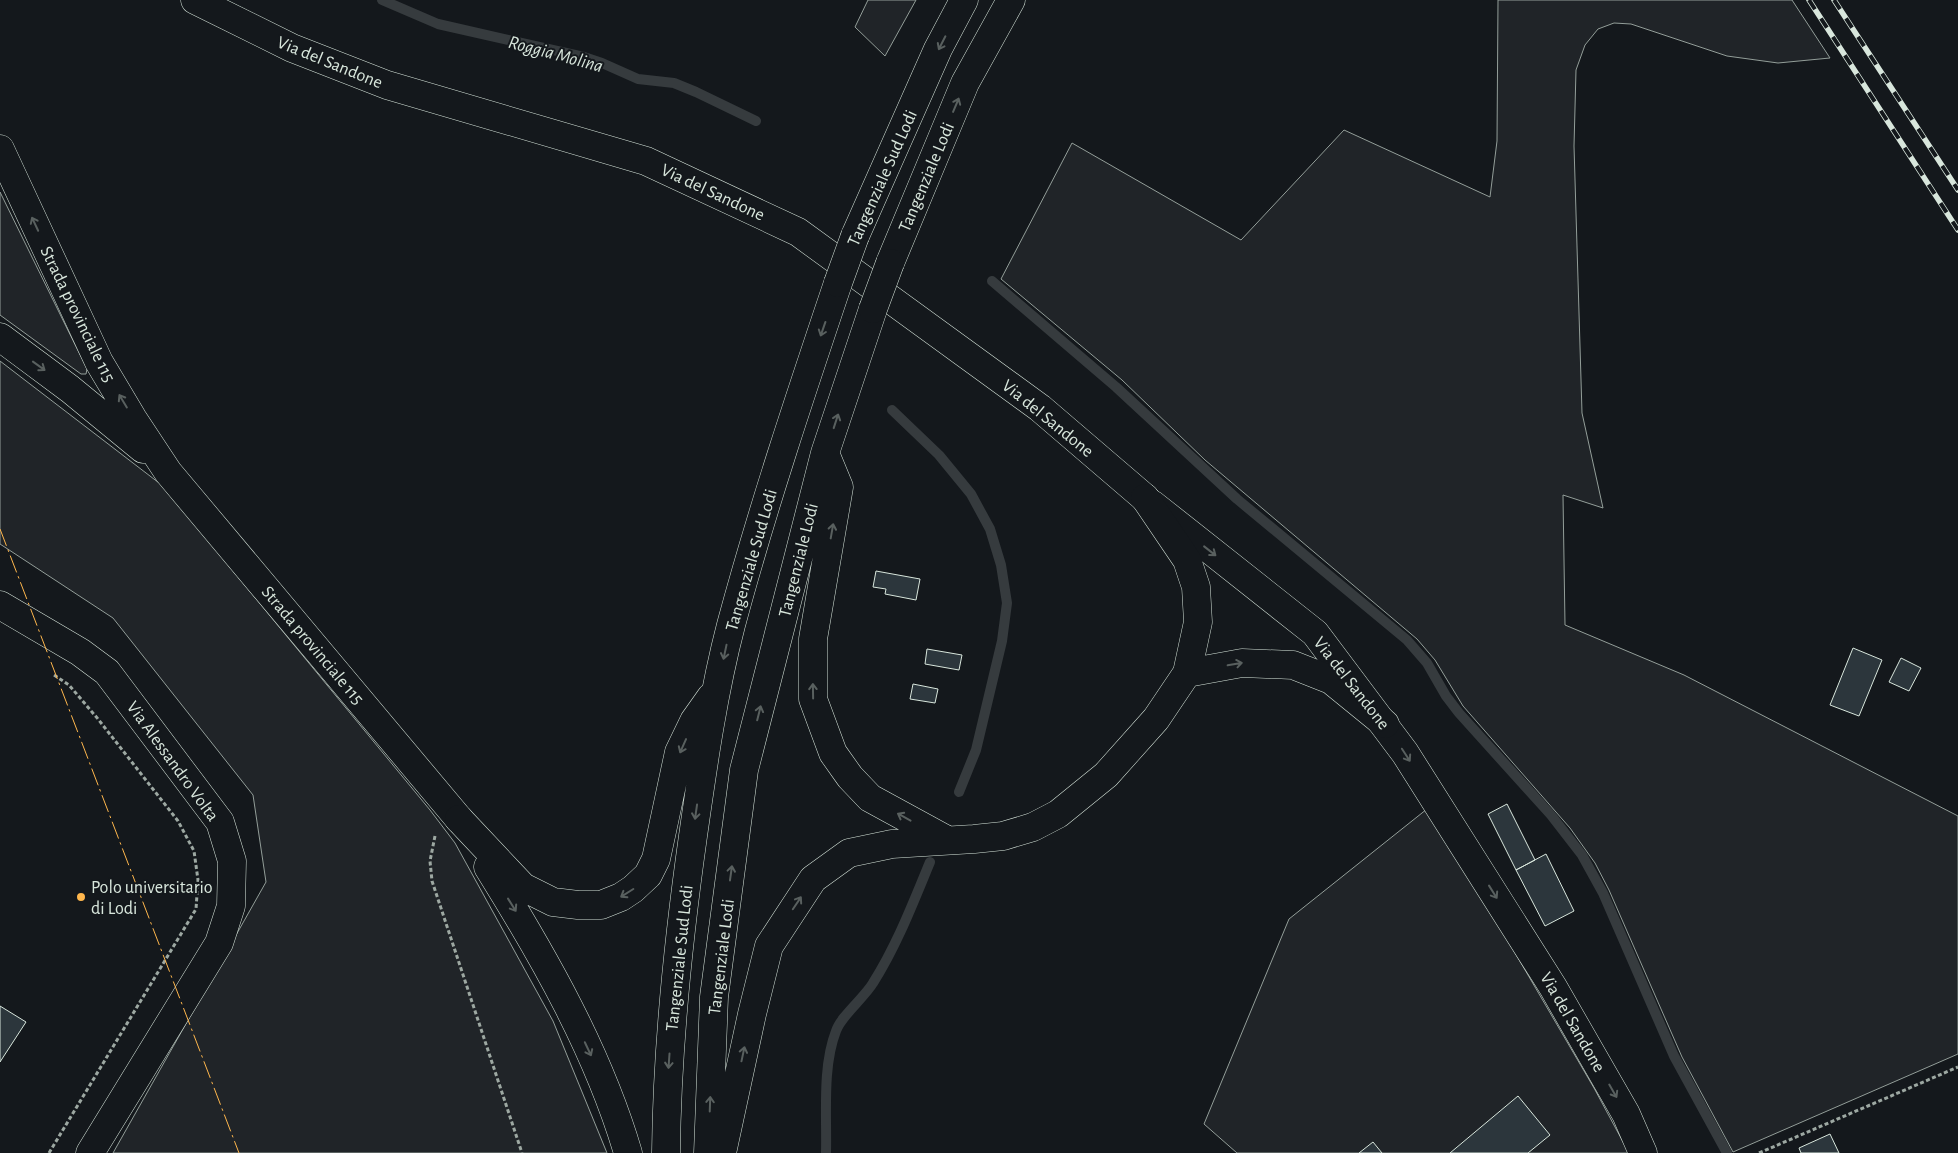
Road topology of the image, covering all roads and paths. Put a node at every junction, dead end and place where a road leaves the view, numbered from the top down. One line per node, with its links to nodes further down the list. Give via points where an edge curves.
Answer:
1 (195, 0): 8 (main road, Via del Sandone, via 292,48 387,85 646,161 798,232 1040,408)
2 (964, 0): 12 (main road, Tangenziale Sud Lodi, one-way to 12, bridge, via 938,49 855,236 838,283 795,411 731,626)
3 (1011, 0): 6 (main road, Tangenziale Lodi, one-way to 3, bridge, via 890,263 965,83)
4 (0, 149): 7 (main road, Strada provinciale 115, one-way to 4, via 100,362)
5 (0, 337): 7 (main road, Strada provinciale 115, one-way to 7, via 70,389)
6 (825, 452): 15 (main road, one-way to 6, via 870,798 850,777 833,753 813,699 813,639 839,488); 22 (main road, Tangenziale Lodi, one-way to 6, via 714,997 744,770)
7 (168, 472): 14 (main road, Strada provinciale 115)
8 (1145, 498): 11 (main road, via 1188,560 1196,587 1198,622); 13 (main road, Via del Sandone, one-way to 13, via 1315,633)
9 (0, 605): 18 (main road, Via Alessandro Volta, via 80,652 107,672 220,822 232,861 231,906 219,943)
10 (47, 670): 17 (path, via 69,685 178,821 194,851 198,880 196,909)
11 (1187, 673): 13 (main road, one-way to 13, via 1242,663 1293,665 1330,680); 15 (main road, via 1156,719 1106,775 1058,814 1033,827 1003,836)
12 (717, 689): 14 (main road, one-way to 14, via 694,721 679,752 656,859 648,875 621,897 601,904 578,905 553,902 523,887); 21 (main road, Tangenziale Sud Lodi, one-way to 21, via 699,793 672,1006)
13 (1384, 724): 24 (main road, Via del Sandone, one-way to 24, via 1553,987 1626,1114)
14 (454, 813): 19 (path, via 433,841 430,860 432,881); 20 (main road, one-way to 20, via 523,923 561,993 616,1113)
15 (947, 840): 23 (main road, one-way to 15, via 769,946 813,879 849,853 892,844)
16 (1958, 1067): 25 (path)
17 (49, 1153)
18 (90, 1153)
19 (522, 1153)
20 (628, 1153)
21 (666, 1153)
22 (708, 1153)
23 (722, 1153)
24 (1643, 1153)
25 (1759, 1153)

